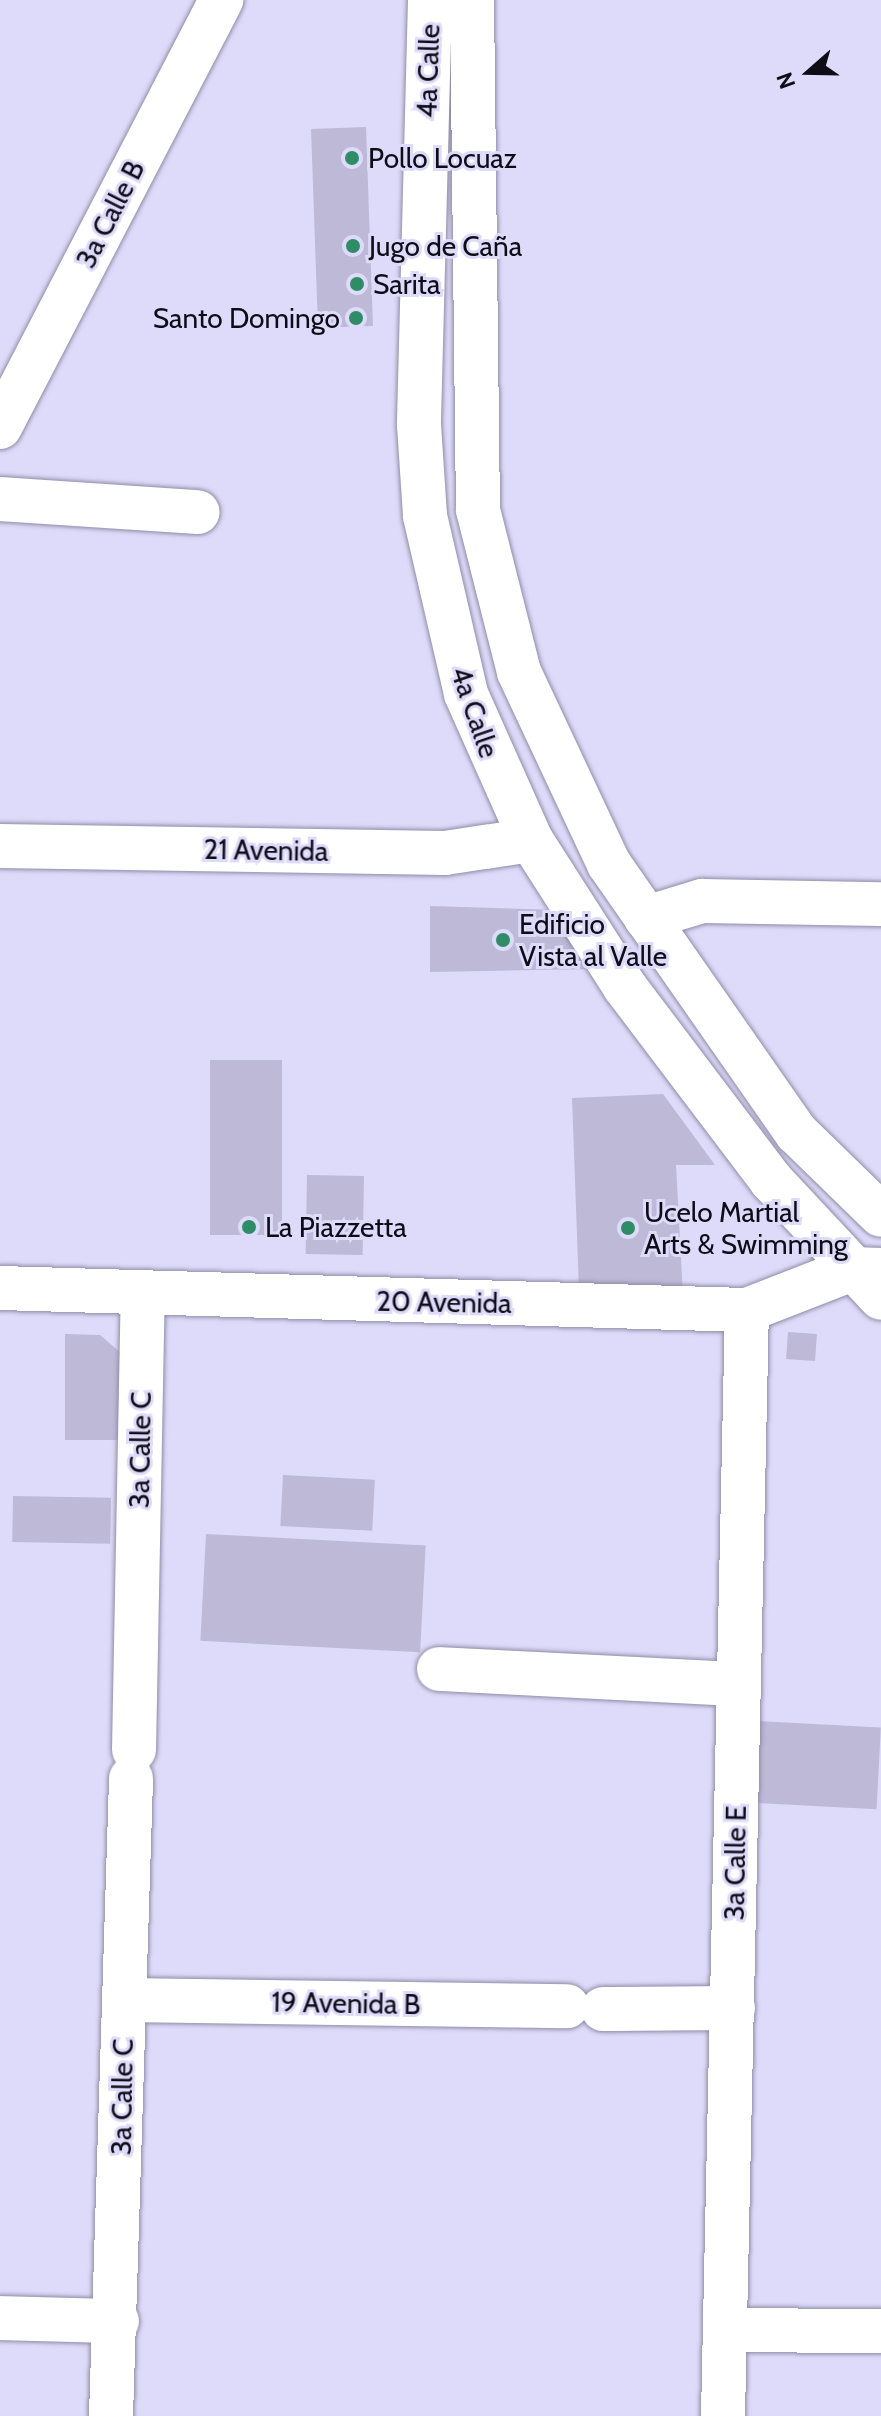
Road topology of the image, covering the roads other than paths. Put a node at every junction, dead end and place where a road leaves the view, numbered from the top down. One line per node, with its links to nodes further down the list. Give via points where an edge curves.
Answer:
1 (221, 0): 4 (street, 3a Calle B)
2 (430, 0): 7 (street, 4a Calle, via 419,425 425,516 466,694)
3 (472, 0): 10 (street, 4a Calle, via 473,421 481,523 519,672 588,825)
4 (0, 427)
5 (0, 499): 6 (street)
6 (198, 512)
7 (531, 840): 8 (street, 21 Avenida, via 445,853); 12 (street, 4a Calle, via 695,1085)
8 (0, 846)
9 (881, 904): 10 (street, via 702,901)
10 (646, 918): 11 (street, 4a Calle, via 797,1133)
11 (881, 1215)
12 (871, 1279): 15 (street, 20 Avenida)
13 (0, 1288): 14 (street, 20 Avenida)
14 (143, 1294): 15 (street, 20 Avenida); 18 (street, 3a Calle C)
15 (747, 1310): 17 (street, 3a Calle E)
16 (439, 1669): 17 (street)
17 (738, 1684): 19 (street, 3a Calle E)
18 (124, 2000): 19 (street, 19 Avenida B); 21 (street, 3a Calle C)
19 (733, 2008): 22 (street, 3a Calle E)
20 (0, 2318): 21 (street)
21 (117, 2321): 24 (street, 3a Calle C)
22 (725, 2330): 23 (street); 25 (street, 3a Calle E)
23 (881, 2331)
24 (111, 2416)
25 (723, 2416)

